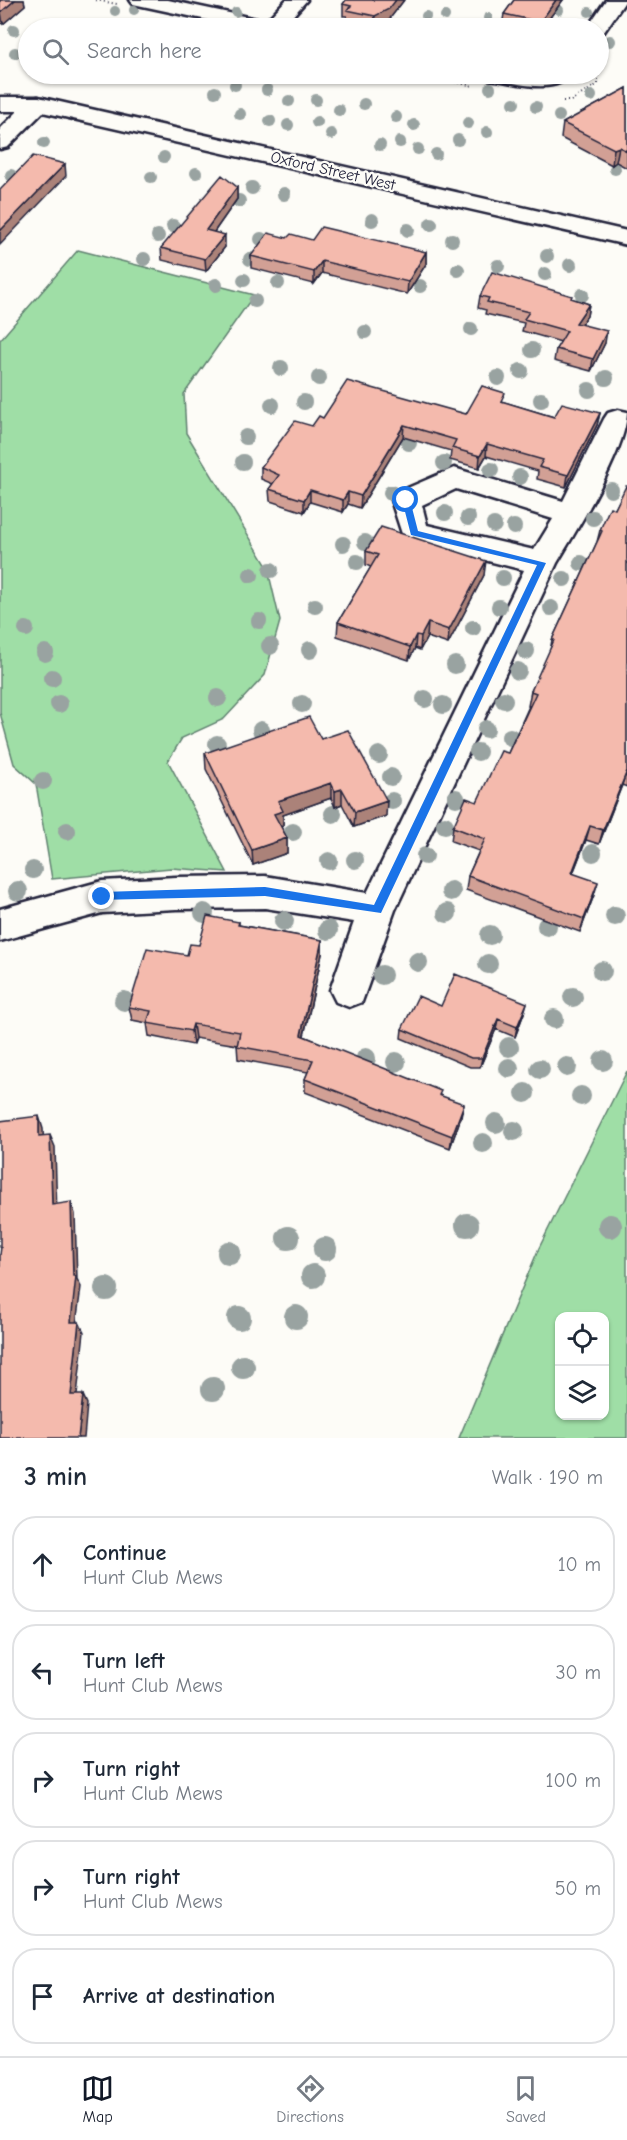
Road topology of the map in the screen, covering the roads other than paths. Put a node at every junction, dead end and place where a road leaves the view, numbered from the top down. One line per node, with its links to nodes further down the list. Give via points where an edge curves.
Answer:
1 (140, 0): 4 (street)
2 (297, 0): 5 (street)
3 (616, 0): 6 (street)
4 (226, 18)
5 (282, 18)
6 (604, 18)
7 (0, 86): 9 (street, Oxford Street West)
8 (0, 104): 9 (street, Oxford Street West)
9 (38, 104): 10 (street); 11 (street, Oxford Street West)
10 (0, 142)
11 (627, 238)
12 (618, 419): 13 (street)
13 (571, 514): 14 (street); 14 (street, via 454,478 406,500 414,533)
14 (542, 563): 15 (street)
15 (377, 910): 16 (street, via 265,892 176,893 102,897); 17 (street)
16 (0, 925)
17 (349, 990)

